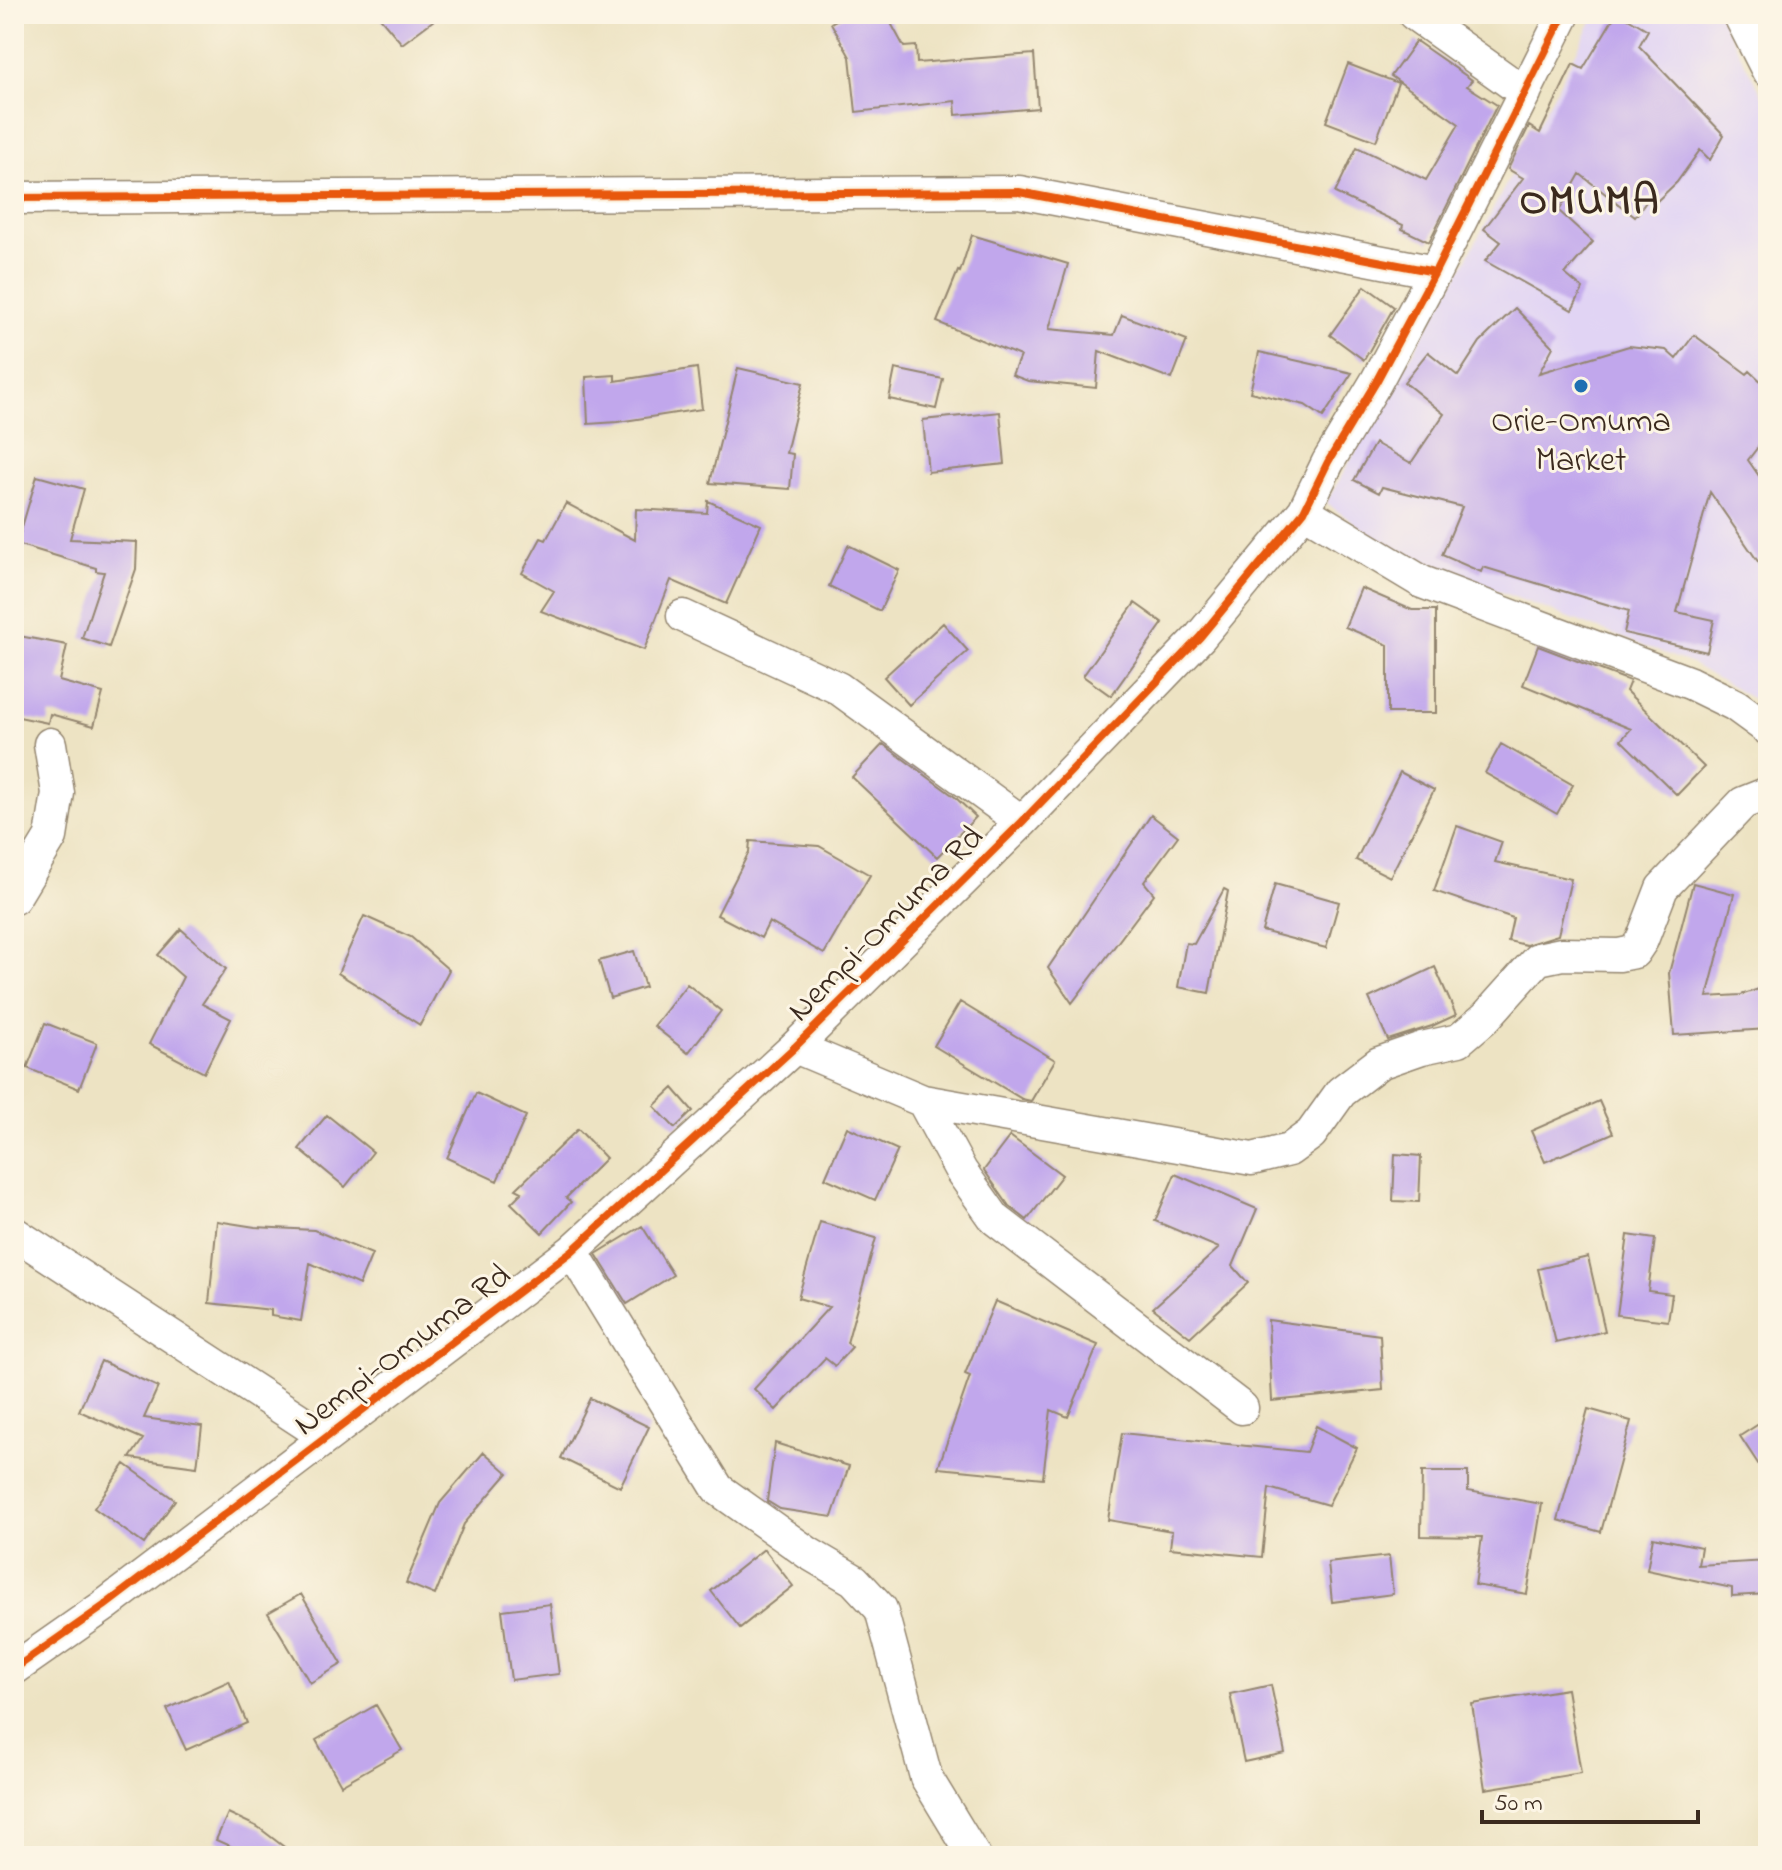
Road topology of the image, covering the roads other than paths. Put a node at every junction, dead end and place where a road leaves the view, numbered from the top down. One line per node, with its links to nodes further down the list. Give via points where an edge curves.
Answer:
1 (1414, 14): 5 (street)
2 (1564, 14): 5 (street, Nempi-Omuma Rd)
3 (1739, 14): 4 (street)
4 (1768, 71)
5 (1525, 93): 7 (street, Nempi-Omuma Rd)
6 (14, 198): 7 (street, via 1019,192)
7 (1435, 272): 8 (street, Nempi-Omuma Rd)
8 (1304, 511): 10 (street, via 1422,582 1690,683); 13 (street, Nempi-Omuma Rd, via 1200,637)
9 (683, 616): 13 (street, via 838,688)
10 (1768, 729)
11 (50, 744): 14 (street, via 58,793 51,837)
12 (1768, 793): 16 (street, via 1743,803 1662,888 1634,952 1538,959 1459,1040 1379,1063 1341,1092 1311,1134 1289,1150 1252,1159)
13 (1022, 822): 15 (street, Nempi-Omuma Rd)
14 (14, 898)
15 (795, 1047): 16 (street); 18 (street, Nempi-Omuma Rd)
16 (923, 1101): 19 (street, via 961,1171 995,1219)
17 (14, 1233): 20 (street)
18 (572, 1251): 20 (street, Nempi-Omuma Rd); 22 (street, via 718,1489 854,1580 881,1609 926,1777)
19 (1242, 1408)
20 (326, 1437): 21 (street, Nempi-Omuma Rd)
21 (14, 1669)
22 (974, 1856)

